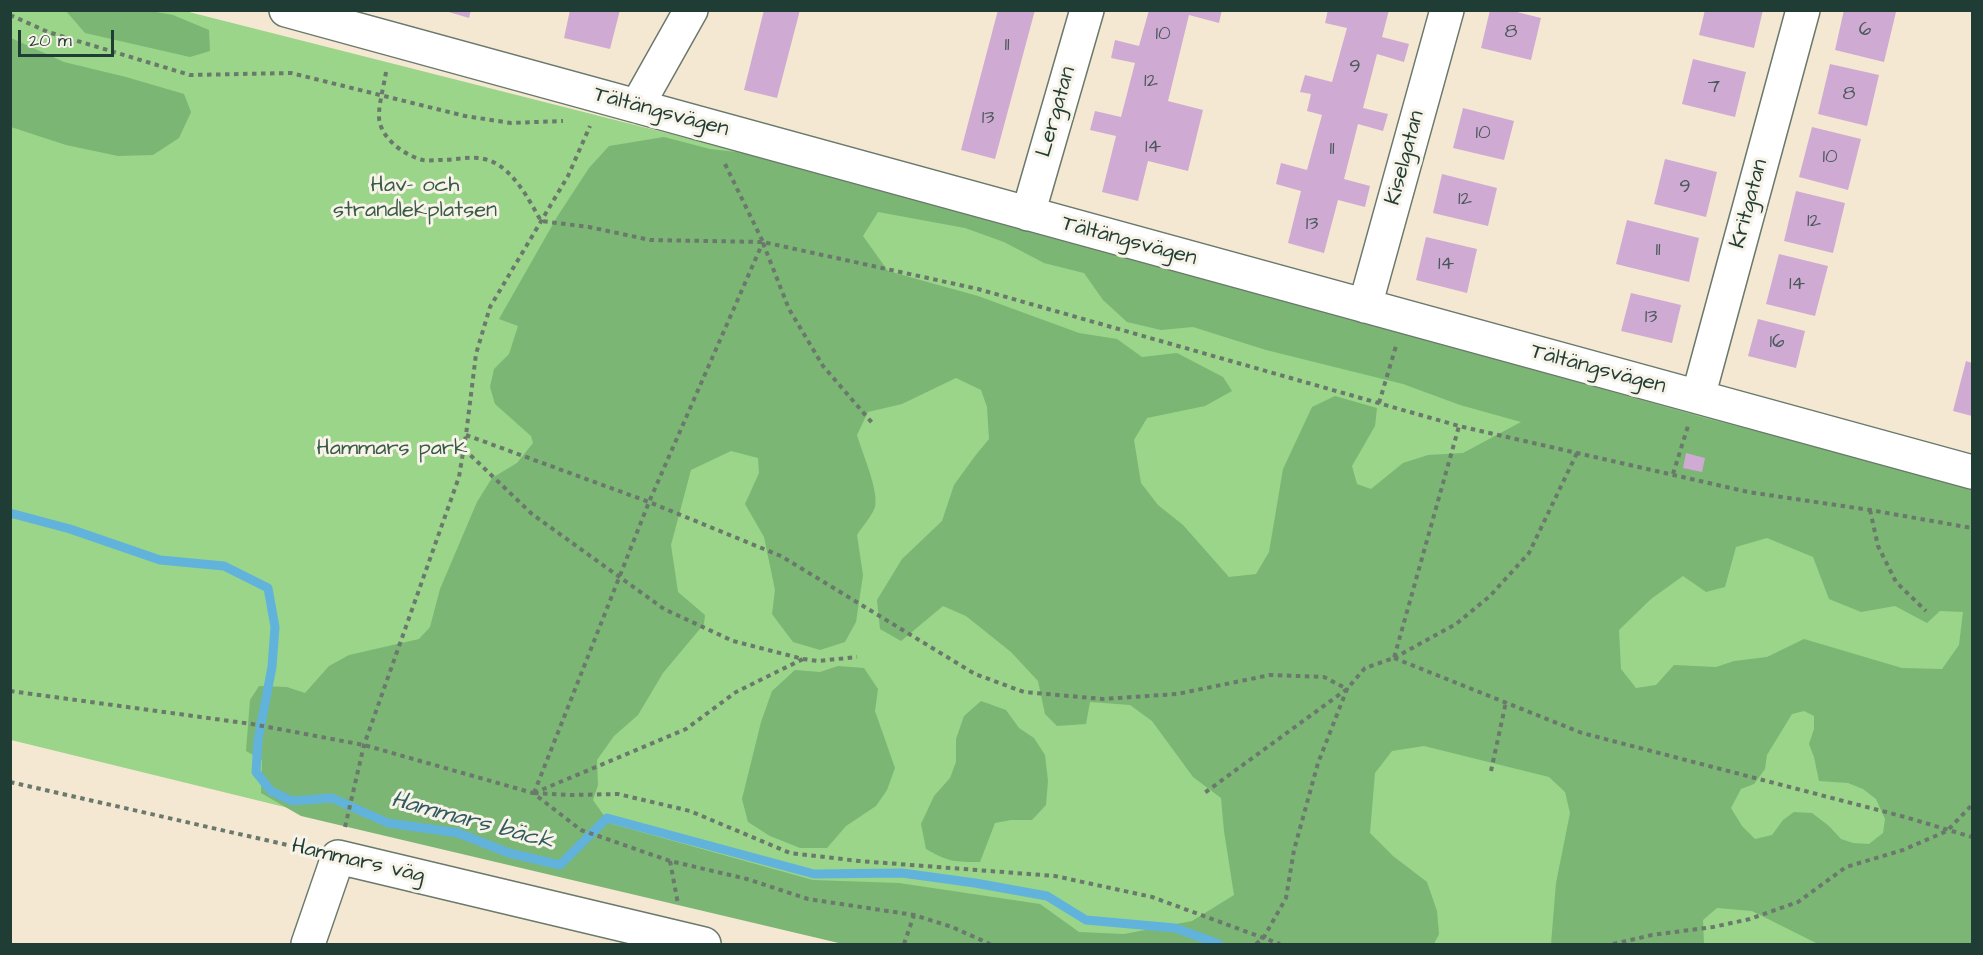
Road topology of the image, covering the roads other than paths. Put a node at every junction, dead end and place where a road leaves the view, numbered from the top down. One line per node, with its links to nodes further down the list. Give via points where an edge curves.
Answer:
1 (286, 10): 6 (street, Tältängsvägen)
2 (691, 10): 7 (street)
3 (1087, 10): 8 (street, Lergatan)
4 (1447, 10): 9 (street, Kiselgatan)
5 (1803, 10): 10 (street, Kritgatan)
6 (377, 27): 7 (street, Tältängsvägen)
7 (627, 104): 8 (street, Tältängsvägen)
8 (1028, 214): 9 (street, Tältängsvägen)
9 (1365, 306): 10 (street, Tältängsvägen)
10 (1698, 398): 11 (street, Tältängsvägen)
11 (1972, 472)
12 (695, 942): 13 (street, Hammars väg, via 338,856)
13 (308, 945)

